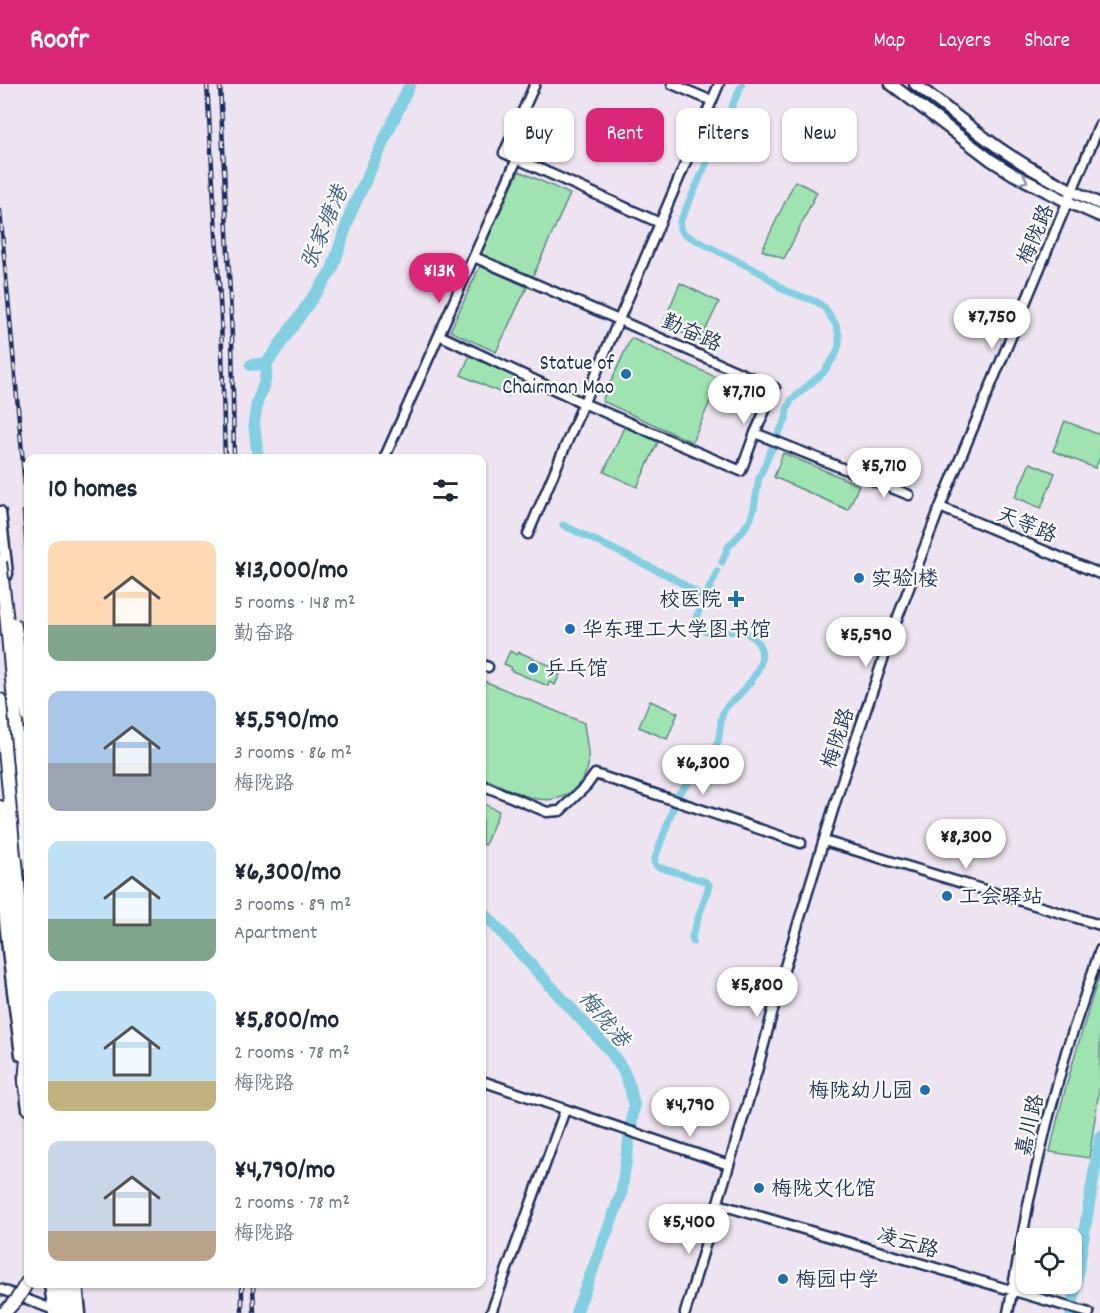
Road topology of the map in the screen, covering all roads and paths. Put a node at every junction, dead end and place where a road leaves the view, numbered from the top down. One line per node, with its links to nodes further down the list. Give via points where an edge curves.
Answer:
1 (535, 84): 7 (street)
2 (672, 84): 6 (street)
3 (719, 84): 6 (street)
4 (915, 84): 11 (main road, via 1024,164)
5 (898, 86): 12 (main road, one-way to 12, via 999,165)
6 (712, 101): 15 (street)
7 (524, 108)
8 (1100, 124): 11 (street, 梅陇路)
9 (516, 162): 16 (street)
10 (524, 162): 15 (street)
11 (1073, 191): 12 (street, 梅陇路); 13 (main road)
12 (1068, 202): 14 (main road); 23 (street, 梅陇路)
13 (1100, 204)
14 (1100, 216)
15 (660, 223): 17 (street)
16 (474, 257): 17 (street, 勤奋路); 18 (street)
17 (619, 320): 19 (street); 20 (street, 勤奋路, via 775,388)
18 (439, 335): 19 (street, 勤奋路); 21 (street)
19 (583, 403): 20 (street, 勤奋路, via 741,471); 26 (street)
20 (755, 433): 22 (street)
21 (386, 454)
22 (909, 495)
23 (940, 507): 28 (street, 天等路); 39 (street, 梅陇路, via 894,627)
24 (0, 512): 25 (main road)
25 (1, 533): 31 (main road)
26 (528, 534)
27 (0, 562): 30 (highway, bridge)
28 (1100, 574)
29 (0, 583): 31 (main road)
30 (6, 613): 32 (highway, bridge, via 15,627); 38 (highway, bridge)
31 (12, 639): 35 (main road)
32 (24, 689)
33 (0, 700): 43 (highway)
34 (0, 739): 45 (main road)
35 (24, 760)
36 (486, 786): 40 (street, via 547,812 560,811 595,774)
37 (0, 807): 45 (highway)
38 (24, 811)
39 (824, 841): 42 (street); 51 (street, 梅陇路)
40 (801, 843)
41 (0, 872): 48 (main road)
42 (1100, 925)
43 (24, 943)
44 (1100, 950): 59 (street, 嘉川路, via 1056,1087 1029,1200)
45 (21, 956): 46 (main road); 47 (highway)
46 (24, 975)
47 (24, 1021)
48 (24, 1075)
49 (486, 1082): 50 (street)
50 (565, 1110): 51 (street); 65 (street)
51 (729, 1165): 52 (street, 梅陇路)
52 (718, 1204): 59 (street, 凌云路); 66 (street, 梅陇路)
53 (24, 1288): 62 (highway, bridge)
54 (51, 1288): 60 (main road)
55 (60, 1288): 60 (highway)
56 (69, 1288): 63 (highway)
57 (77, 1288): 64 (main road)
58 (0, 1289): 60 (street)
59 (1013, 1291): 61 (street, 凌云路); 67 (street, 嘉川路)
60 (59, 1312)
61 (1085, 1312)
62 (4, 1313)
63 (72, 1313)
64 (80, 1313)
65 (490, 1313)
66 (685, 1313)
67 (1008, 1313)

